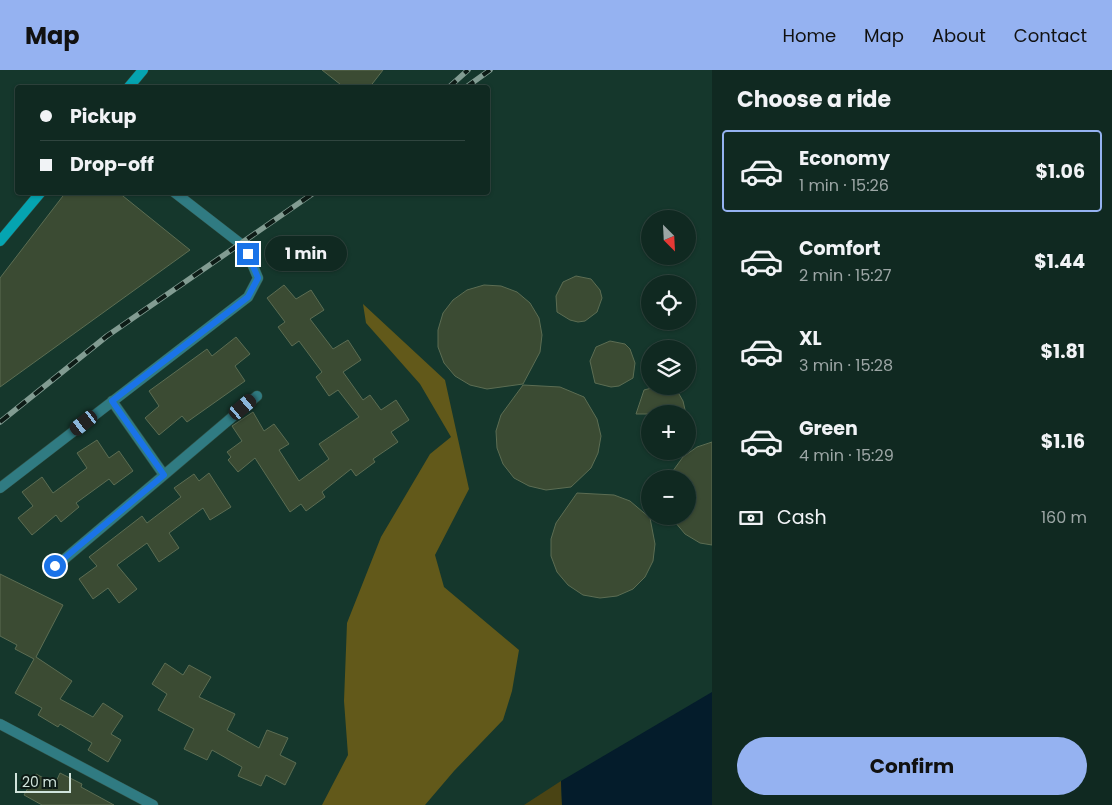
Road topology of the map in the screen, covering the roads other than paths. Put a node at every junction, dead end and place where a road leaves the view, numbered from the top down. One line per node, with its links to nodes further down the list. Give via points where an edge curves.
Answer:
1 (143, 70): 2 (main road)
2 (130, 85)
3 (38, 195): 5 (main road)
4 (178, 195): 7 (street, via 241,244 258,278 248,297)
5 (0, 241)
6 (257, 396): 8 (street)
7 (112, 401): 8 (street); 9 (street)
8 (164, 475): 10 (street)
9 (0, 488)
10 (55, 566)
11 (0, 724): 12 (street)
12 (152, 805)

